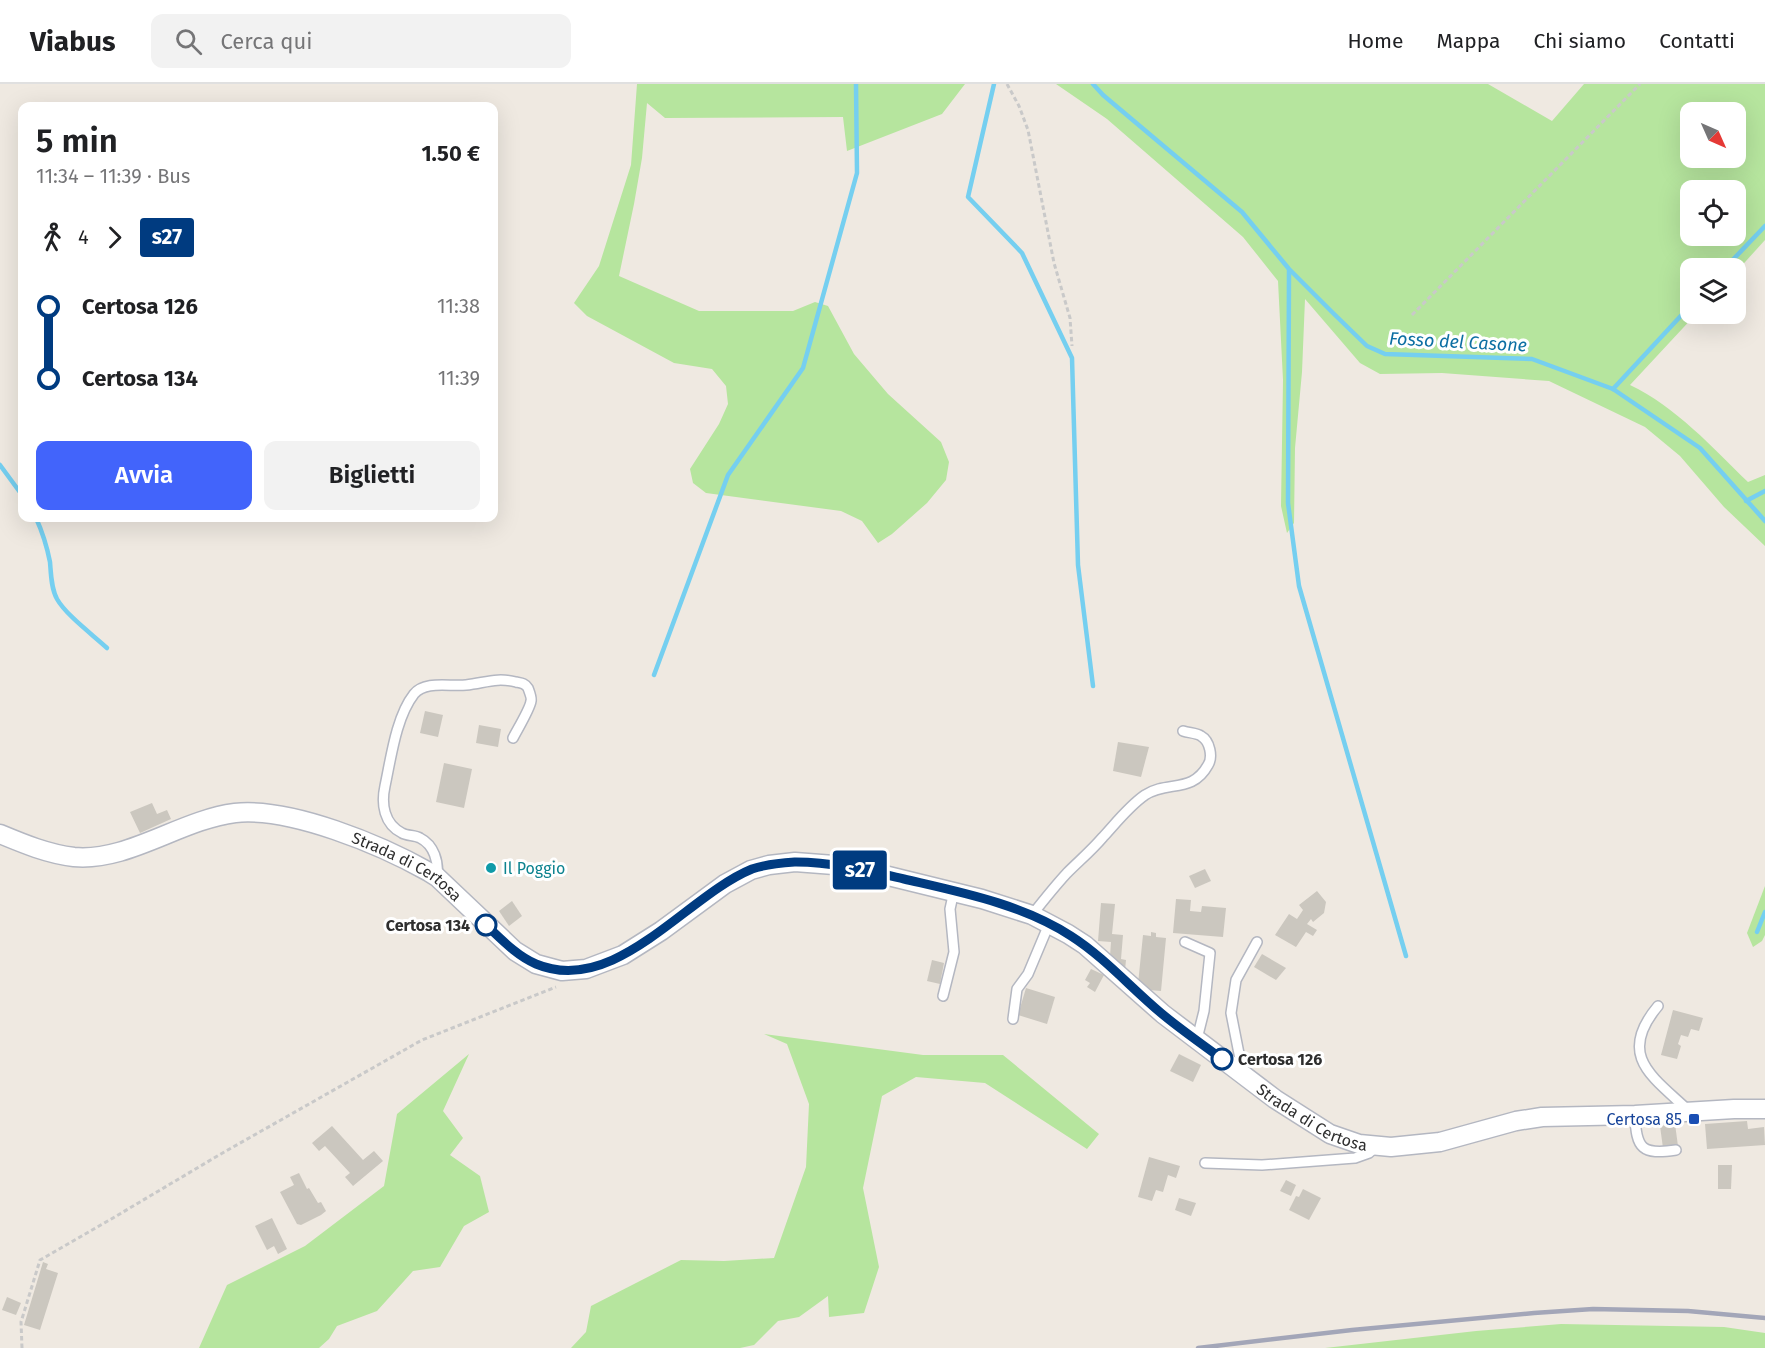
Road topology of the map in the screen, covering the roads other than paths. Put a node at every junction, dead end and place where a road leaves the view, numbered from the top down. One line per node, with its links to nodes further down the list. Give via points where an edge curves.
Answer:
1 (1184, 731): 6 (lane, via 1201,736 1211,754 1210,763 1198,778 1190,784 1154,790 1143,797 1066,874)
2 (513, 738): 4 (lane, via 531,701 525,684 513,681 496,679 431,686 415,692 404,711 383,806 388,823 431,847 438,865)
3 (0, 834): 4 (street, Strada di Certosa, via 52,853 96,856 123,851 209,818 245,812 269,814 341,832)
4 (437, 877): 5 (street, Strada di Certosa, via 515,951 536,964 562,971 586,969 622,955 725,884 769,865 834,865)
5 (954, 891): 6 (street, Strada di Certosa); 10 (lane, via 950,909 954,952)
6 (1032, 915): 7 (street, Strada di Certosa)
7 (1049, 924): 12 (lane, via 1028,975 1017,989); 13 (street, Strada di Certosa, via 1084,945)
8 (1185, 942): 13 (lane, via 1210,953)
9 (1257, 942): 14 (lane, via 1236,980 1231,1013)
10 (943, 996)
11 (1658, 1006): 16 (lane, via 1641,1033 1641,1061)
12 (1013, 1019)
13 (1197, 1039): 14 (street, Strada di Certosa)
14 (1243, 1076): 18 (street, Strada di Certosa, via 1318,1127 1342,1139)
15 (1765, 1109): 16 (street, Strada di Certosa)
16 (1689, 1111): 17 (street, Strada di Certosa)
17 (1635, 1115): 18 (street, Strada di Certosa, via 1533,1118 1440,1142); 19 (lane, via 1637,1139 1646,1149 1658,1153)
18 (1376, 1147): 20 (lane, via 1354,1158 1262,1165)
19 (1676, 1150)
20 (1205, 1163)

